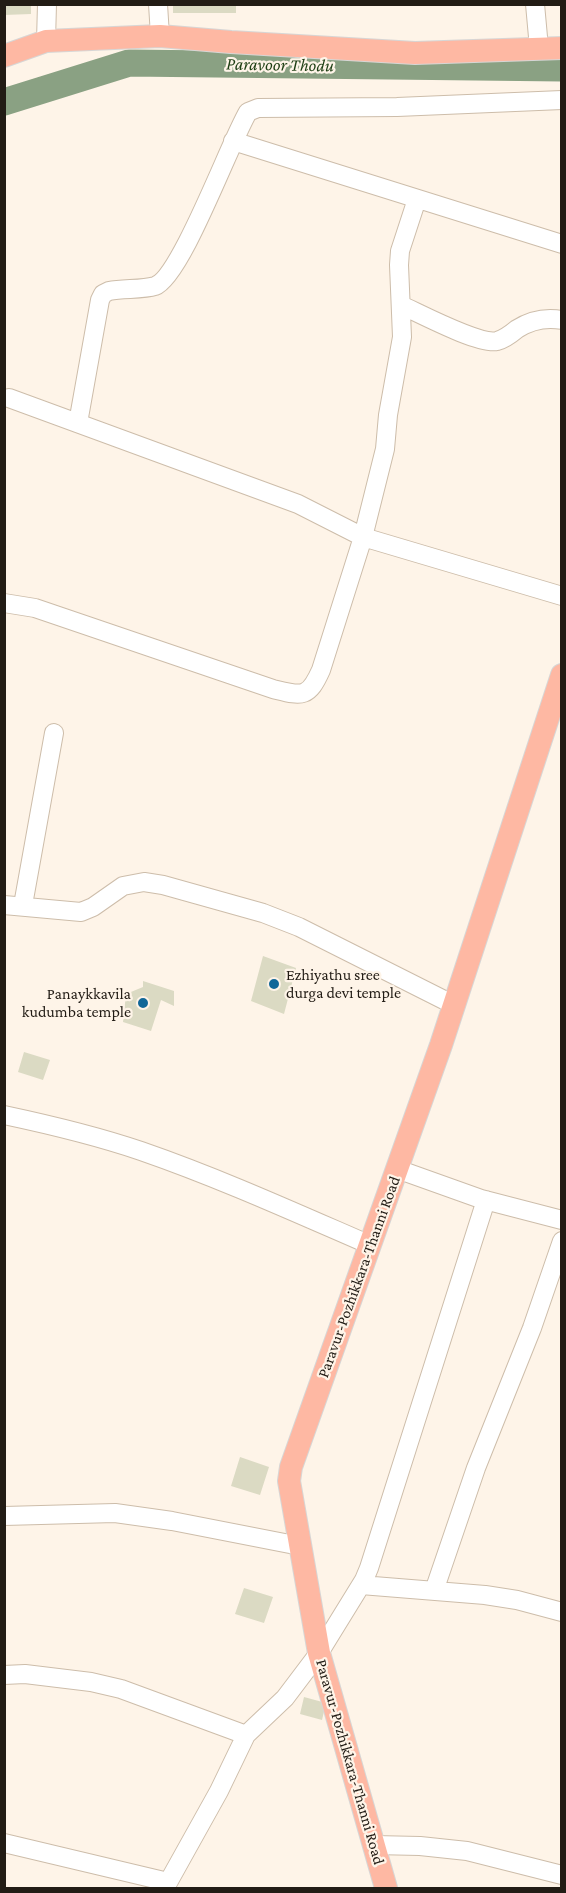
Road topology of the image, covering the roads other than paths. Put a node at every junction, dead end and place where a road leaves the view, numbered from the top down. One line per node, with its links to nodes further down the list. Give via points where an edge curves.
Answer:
1 (46, 4): 5 (street)
2 (158, 4): 4 (street)
3 (536, 4): 6 (street)
4 (160, 36): 5 (main road); 6 (main road, via 415,53)
5 (46, 41): 8 (main road)
6 (539, 48): 7 (main road)
7 (561, 48)
8 (4, 56)
9 (561, 100): 10 (street, via 258,108 248,112)
10 (233, 141): 11 (street); 16 (street, via 172,271 155,285 103,294)
11 (417, 199): 12 (street); 13 (street, via 400,251)
12 (561, 244)
13 (401, 305): 14 (street, via 489,342 507,338 533,320); 17 (street, via 402,337 385,449)
14 (561, 320)
15 (9, 398): 16 (street)
16 (78, 423): 17 (street, via 298,504)
17 (363, 537): 18 (street); 19 (street, via 321,670 314,686 305,693 273,689 35,608)
18 (561, 596)
19 (4, 603)
20 (561, 675): 24 (main road, Paravur-Pozhikkara-Thanni Road)
21 (54, 734): 23 (street)
22 (4, 905): 23 (street)
23 (23, 905): 24 (street, via 81,912 123,886 144,882 163,885 299,927)
24 (454, 1005): 26 (main road, Paravur-Pozhikkara-Thanni Road)
25 (4, 1115): 29 (street, via 140,1151 228,1183)
26 (397, 1169): 27 (street); 29 (main road, Paravur-Pozhikkara-Thanni Road)
27 (486, 1200): 28 (street); 33 (street)
28 (561, 1220)
29 (370, 1245): 32 (main road, Paravur-Pozhikkara-Thanni Road, via 291,1467 290,1493)
30 (560, 1250): 34 (street, via 476,1468)
31 (4, 1516): 32 (street, via 115,1513)
32 (300, 1546): 36 (main road, Paravur-Pozhikkara-Thanni Road)
33 (361, 1585): 34 (street); 36 (street)
34 (434, 1591): 35 (street, via 517,1600)
35 (561, 1612)
36 (319, 1653): 38 (street, via 285,1698); 40 (main road, Paravur-Pozhikkara-Thanni Road)
37 (5, 1678): 38 (street, via 25,1674 92,1682)
38 (246, 1735): 42 (street)
39 (4, 1843): 42 (street)
40 (374, 1845): 41 (street, via 467,1851); 43 (main road, Paravur-Pozhikkara-Thanni Road)
41 (561, 1875)
42 (166, 1887)
43 (386, 1888)

